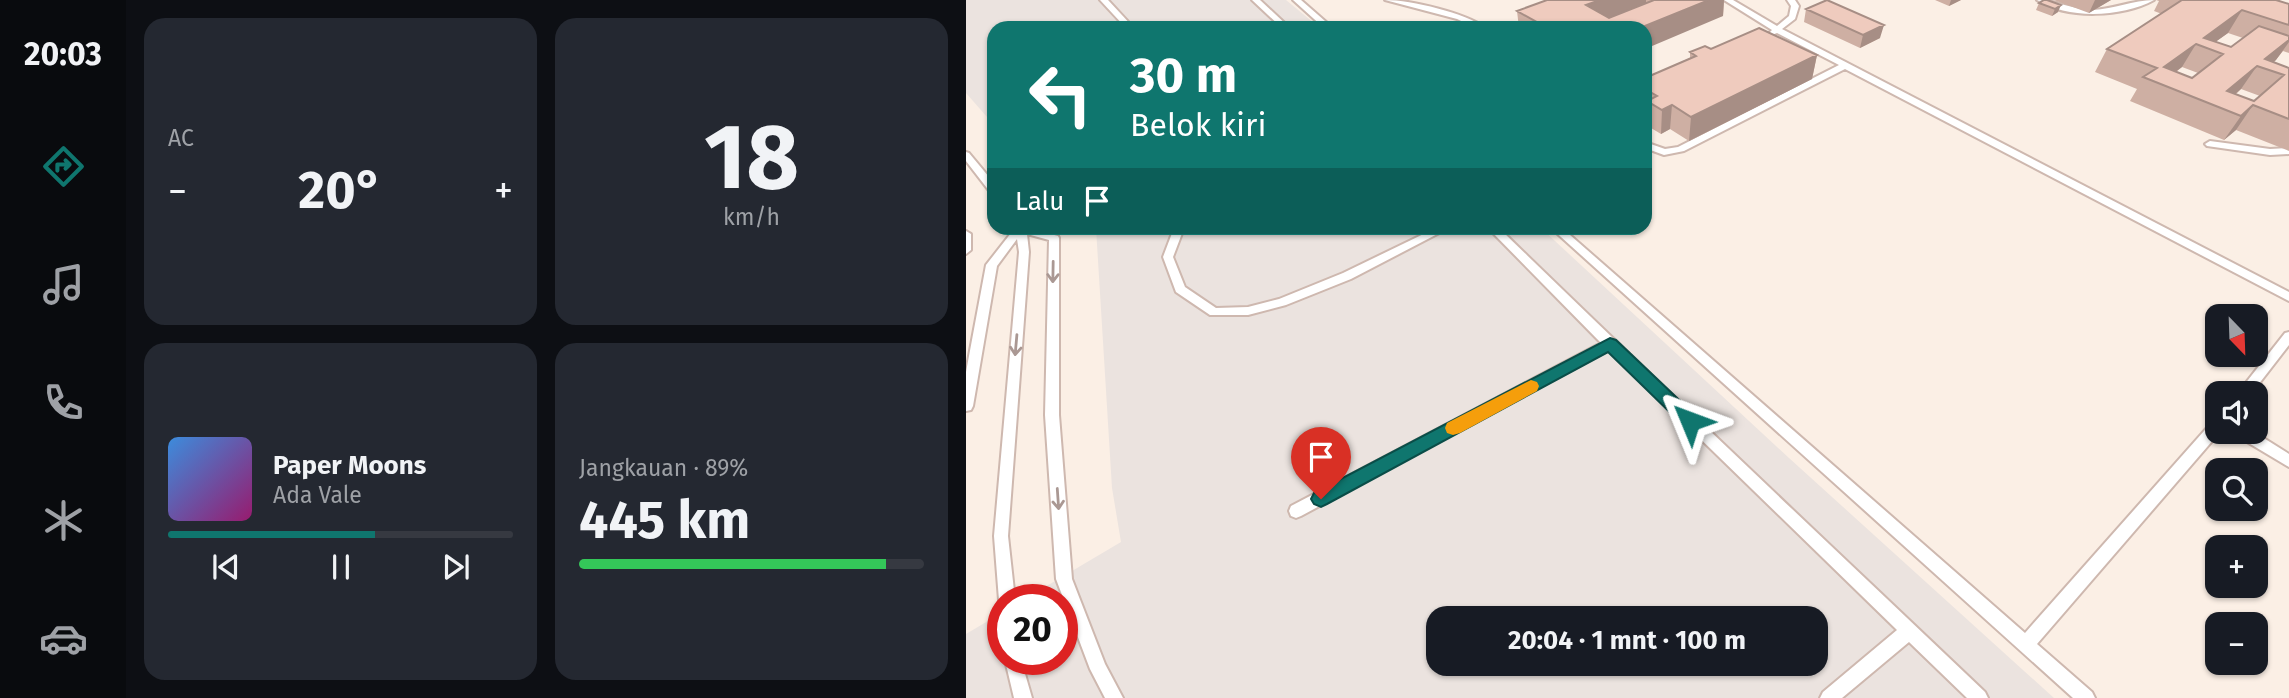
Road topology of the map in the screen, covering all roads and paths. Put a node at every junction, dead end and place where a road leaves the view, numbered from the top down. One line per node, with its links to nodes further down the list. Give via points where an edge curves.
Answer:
1 (1104, 0): 9 (lane)
2 (1256, 0): 10 (lane)
3 (1297, 0): 11 (lane)
4 (1389, 0): 12 (lane)
5 (1728, 0): 13 (lane)
6 (1791, 0): 13 (lane, via 1795,6 1792,17)
7 (2041, 0): 8 (lane, via 2093,15)
8 (2150, 0)
9 (1124, 21)
10 (1278, 21)
11 (1321, 21)
12 (1468, 21)
13 (1779, 31): 14 (lane); 15 (lane)
14 (1766, 36)
15 (1846, 65): 17 (lane, via 1681,149 1664,152); 30 (lane)
16 (2210, 144): 18 (lane)
17 (1652, 148)
18 (2289, 151)
19 (966, 155): 20 (lane)
20 (987, 181)
21 (966, 234): 29 (lane)
22 (1015, 235): 34 (lane, via 992,265)
23 (1021, 235): 39 (lane, one-way to 39, via 1024,252 1001,536)
24 (1044, 235): 44 (lane, one-way to 44, via 1054,238 1052,415 1064,579 1098,669)
25 (1176, 235): 26 (lane, via 1168,257 1180,289 1214,312 1248,311 1282,302)
26 (1430, 235)
27 (1500, 235): 32 (lane)
28 (1564, 235): 41 (lane)
29 (966, 250)
30 (2289, 297)
31 (2289, 335): 33 (lane)
32 (1610, 344): 38 (lane); 40 (lane)
33 (2253, 381)
34 (966, 406)
35 (2205, 440): 41 (lane)
36 (2261, 444): 37 (lane)
37 (2289, 461)
38 (1297, 511)
39 (1006, 584)
40 (1910, 630): 45 (lane); 46 (lane)
41 (2026, 645): 47 (lane)
42 (1017, 675): 43 (lane)
43 (1023, 698)
44 (1114, 698)
45 (1829, 698)
46 (1979, 698)
47 (2087, 698)

